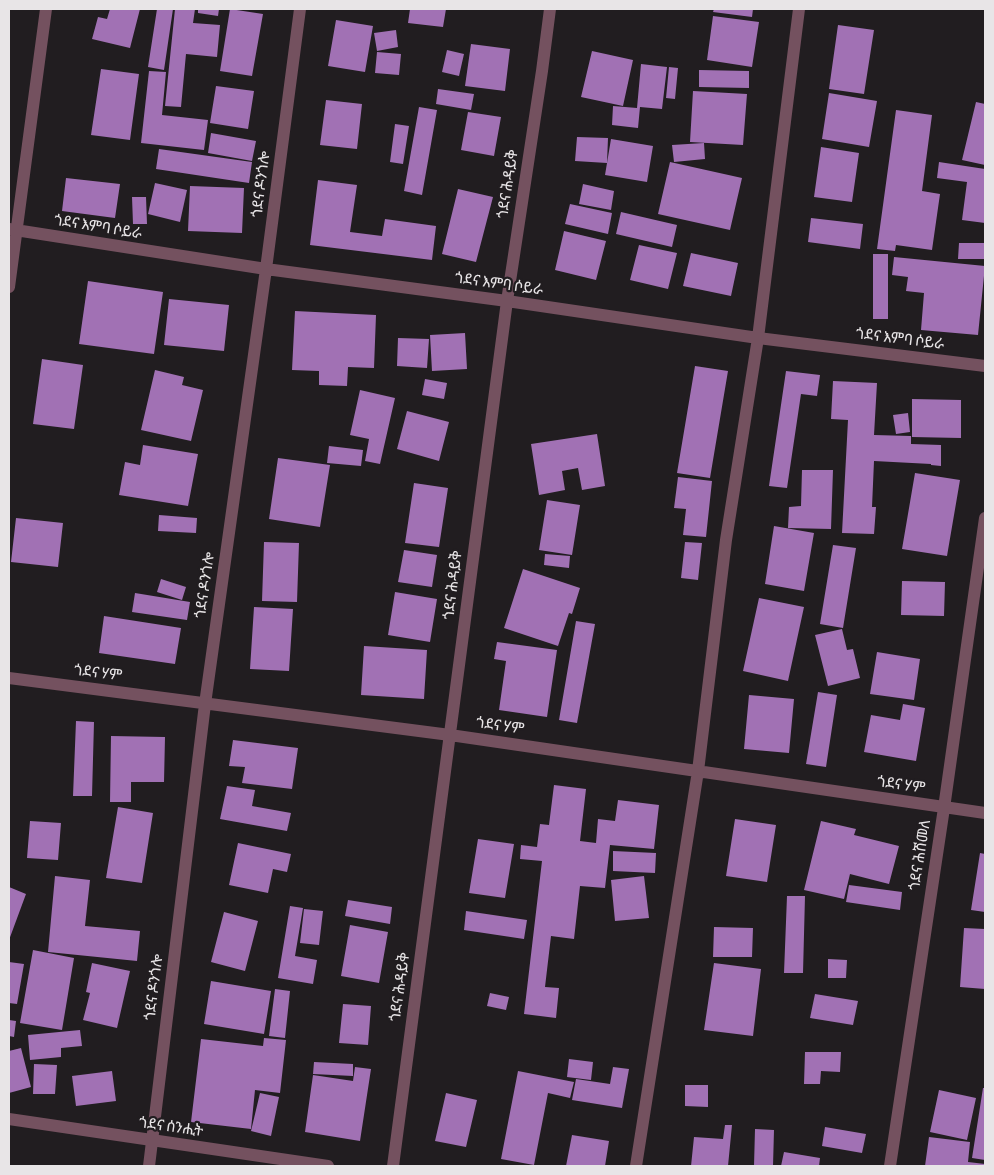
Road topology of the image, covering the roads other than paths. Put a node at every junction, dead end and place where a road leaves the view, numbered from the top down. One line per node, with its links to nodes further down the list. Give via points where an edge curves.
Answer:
1 (46, 9): 5 (street)
2 (300, 9): 6 (street, ጎደና ዶንጎሎ)
3 (550, 9): 8 (street, ጎደና ሕዳይቅ)
4 (799, 9): 9 (street)
5 (13, 230): 6 (street, ጎደና እምባ ሶይራ); 7 (street)
6 (266, 269): 8 (street, ጎደና እምባ ሶይራ); 13 (street, ጎደና ዶንጎሎ)
7 (9, 287)
8 (507, 301): 9 (street, ጎደና እምባ ሶይራ); 14 (street, ጎደና ሕዳይቅ)
9 (758, 338): 10 (street, ጎደና እምባ ሶይራ); 15 (street, via 726,540)
10 (985, 366)
11 (985, 518): 16 (street, ጎደና ሕሽመለ)
12 (9, 678): 13 (street, ጎደና ሃም)
13 (205, 704): 14 (street, ጎደና ሃም); 19 (street, ጎደና ዶንጎሎ)
14 (450, 735): 15 (street, ጎደና ሃም); 22 (street, ጎደና ሕዳይቅ)
15 (698, 771): 16 (street, ጎደና ሃም); 23 (street)
16 (944, 808): 17 (street, ጎደና ሃም); 24 (street, ጎደና ሕሽመለ)
17 (985, 813)
18 (9, 1119): 19 (street, ጎደና ሰንሒት)
19 (152, 1141): 20 (street, ጎደና ዶንጎሎ); 21 (street, ጎደና ሰንሒት)
20 (149, 1166)
21 (328, 1166)
22 (393, 1166)
23 (636, 1166)
24 (890, 1166)

